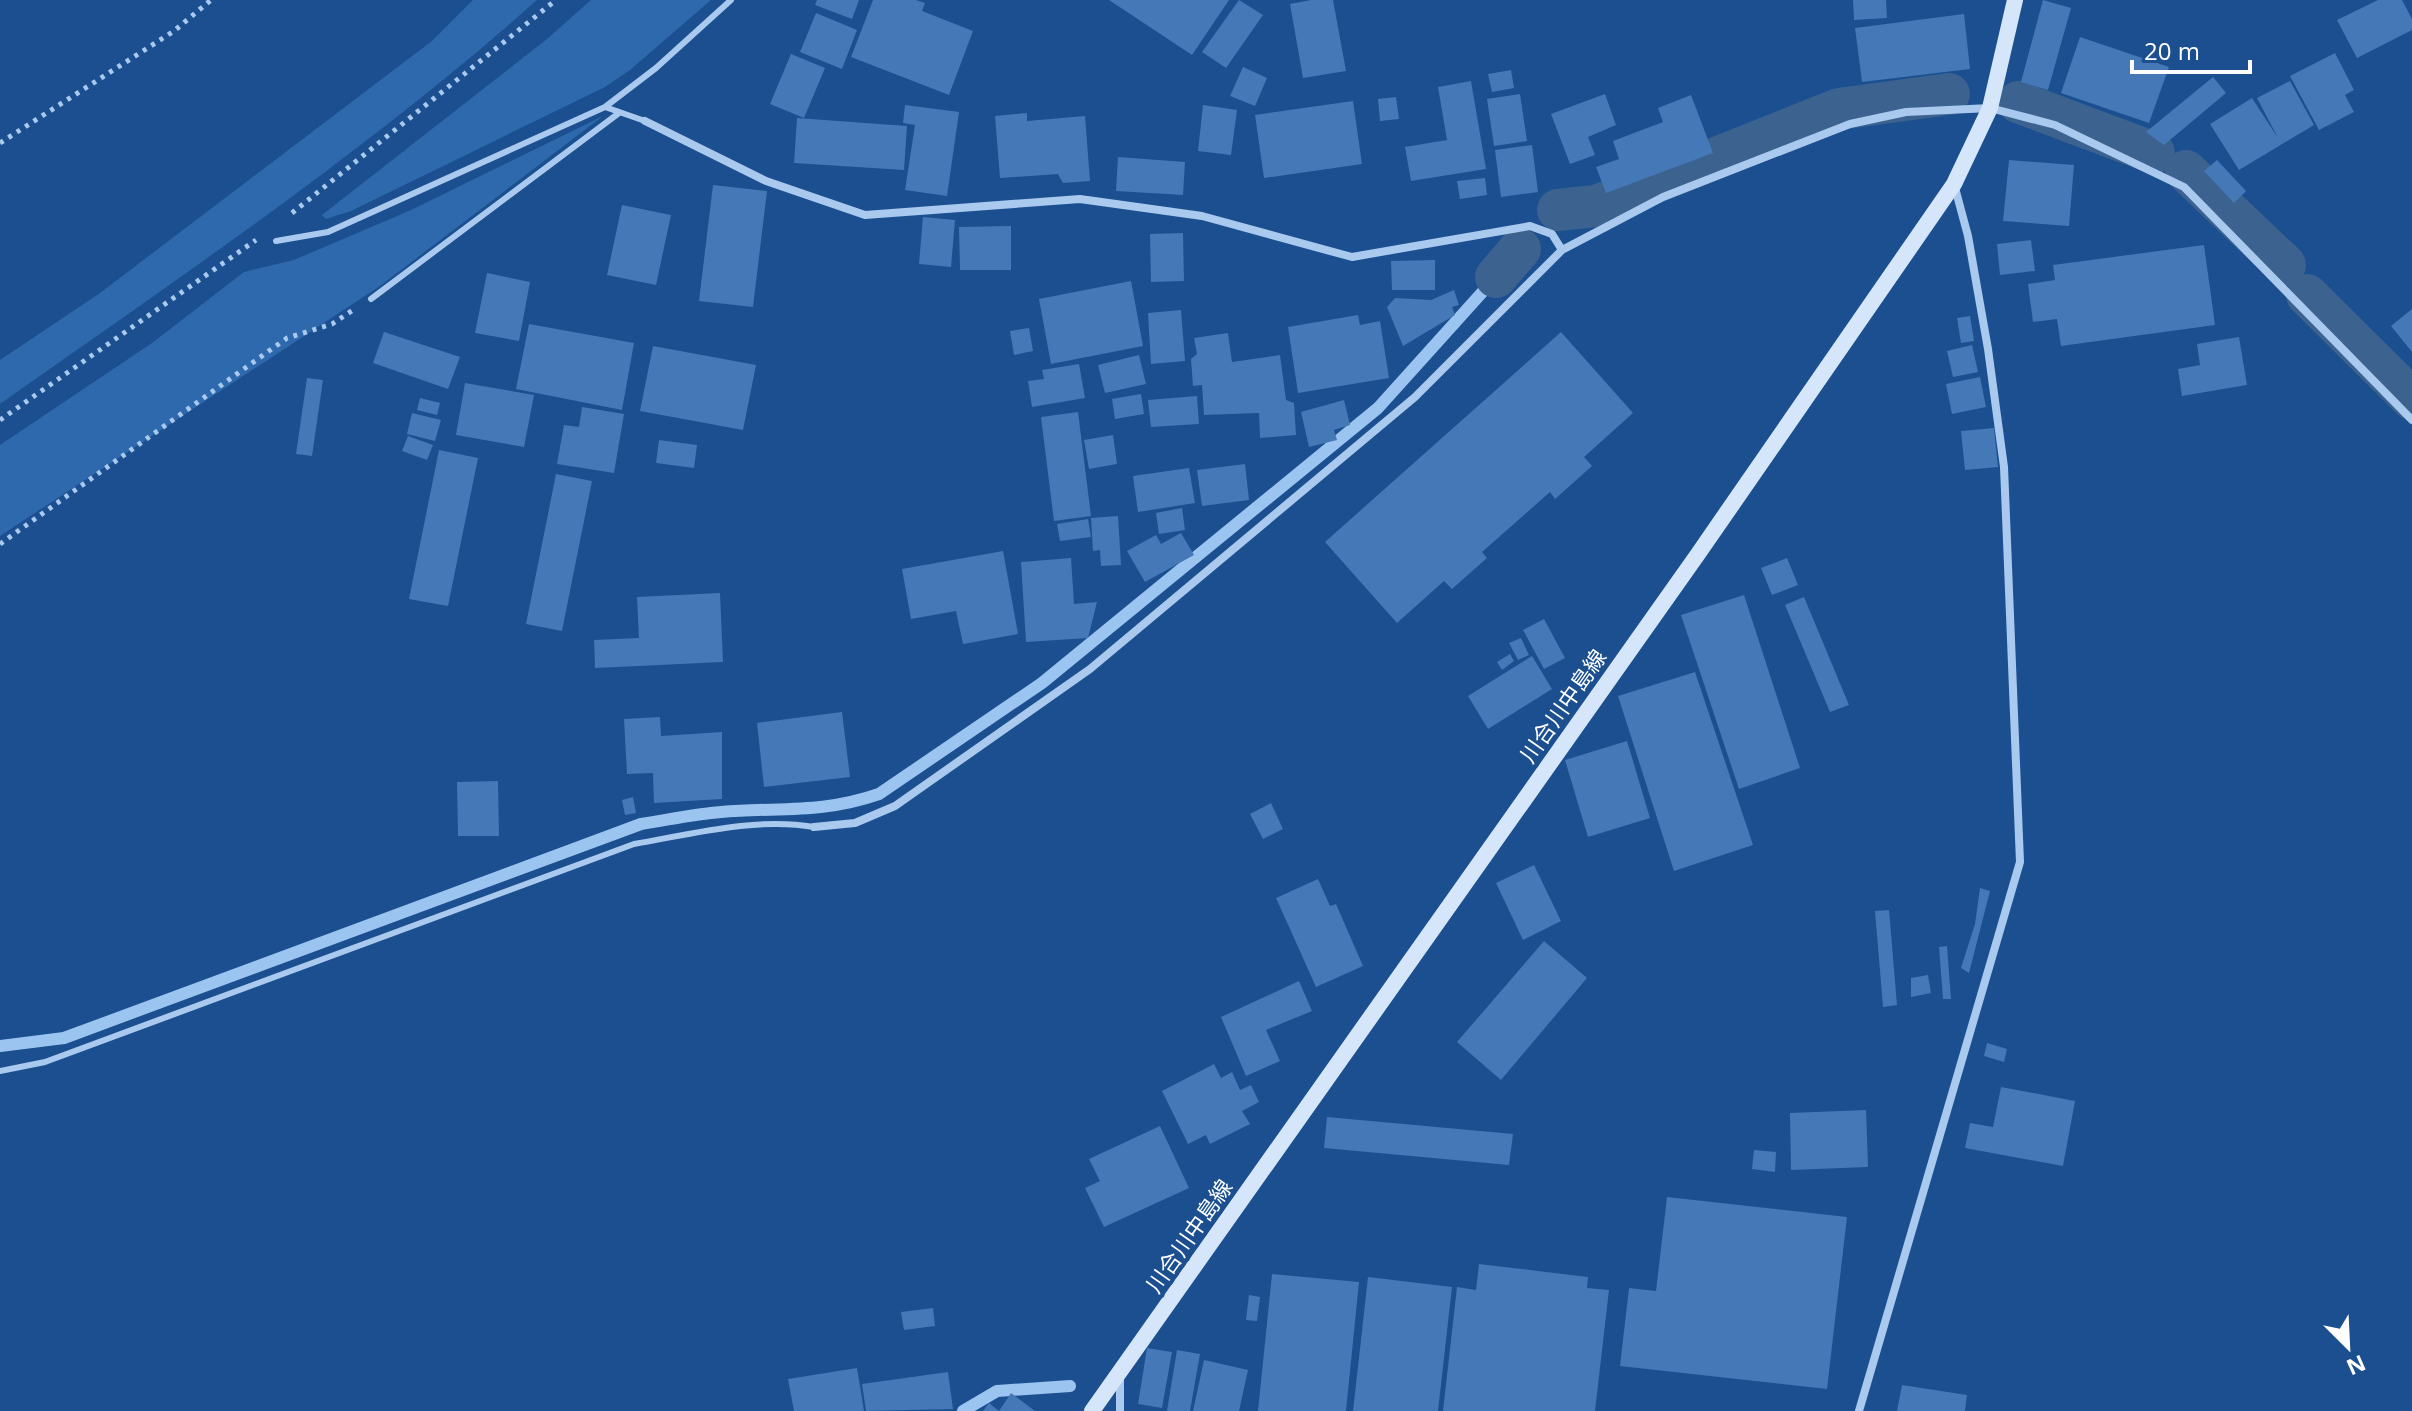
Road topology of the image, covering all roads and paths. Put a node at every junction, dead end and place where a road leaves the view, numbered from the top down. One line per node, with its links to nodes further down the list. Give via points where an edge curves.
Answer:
1 (211, 0): 8 (path, via 174,31)
2 (731, 0): 4 (lane)
3 (2013, 1): 5 (main road, 川合川中島線)
4 (605, 107): 6 (lane); 10 (lane, via 328,232)
5 (1990, 108): 9 (main road, 川合川中島線); 11 (street, via 1906,112 1850,124 1663,197); 13 (street, via 2055,125 2184,187)
6 (619, 113): 7 (lane); 12 (lane)
7 (645, 121): 11 (street, via 766,181 865,215 1080,199 1202,216 1352,257 1530,226 1552,234)
8 (0, 143)
9 (1954, 184): 17 (main road, 川合川中島線); 20 (street, via 1986,335 2004,467 2020,862)
10 (276, 241)
11 (1562, 250): 15 (street, via 1415,397 1090,669 895,806 855,823)
12 (371, 299): 14 (path, via 332,324 287,338)
13 (2412, 420)
14 (0, 544)
15 (814, 827): 16 (lane, via 730,827 634,844 45,1062)
16 (0, 1071)
17 (1121, 1371): 18 (main road, 川合川中島線); 19 (street)
18 (1092, 1411)
19 (1120, 1411)
20 (1859, 1411)

